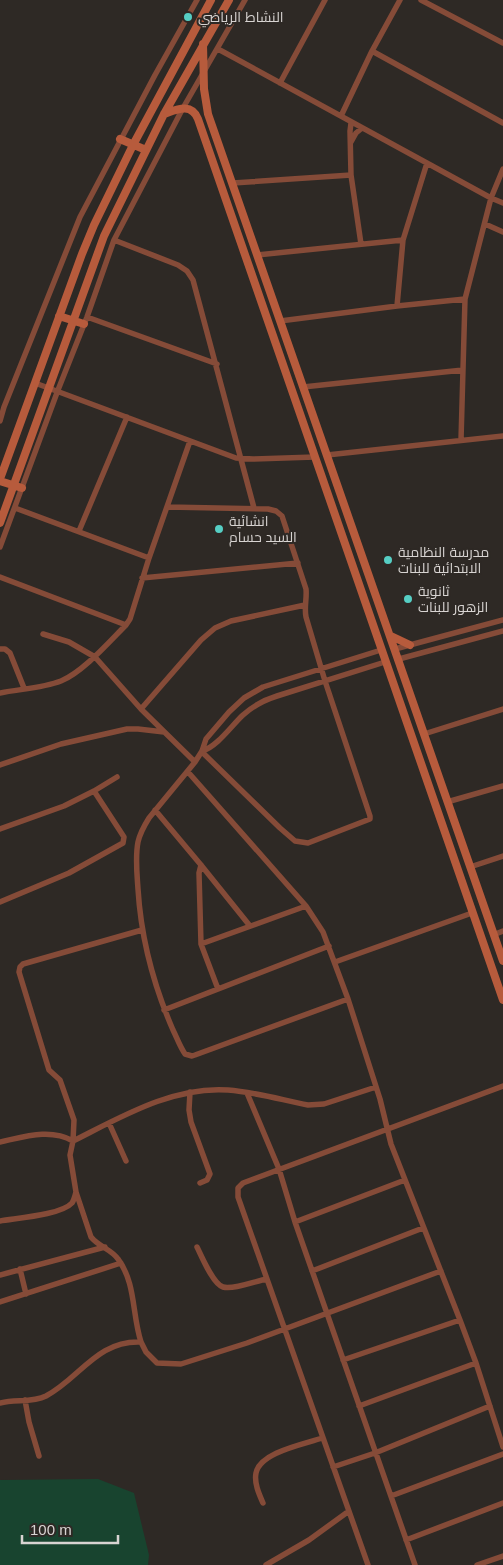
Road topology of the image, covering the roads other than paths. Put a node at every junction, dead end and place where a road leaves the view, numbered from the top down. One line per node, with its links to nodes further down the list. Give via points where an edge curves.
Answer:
1 (197, 0): 22 (street)
2 (211, 0): 8 (street)
3 (229, 0): 9 (street)
4 (245, 0): 12 (street)
5 (325, 0): 15 (street)
6 (400, 0): 13 (street)
7 (421, 0): 10 (street)
8 (196, 25): 9 (street); 24 (street)
9 (209, 33): 11 (street)
10 (503, 43)
11 (203, 44): 14 (street); 17 (street)
12 (218, 49): 14 (street); 15 (street)
13 (372, 51): 18 (street); 20 (street)
14 (204, 71): 16 (street); 27 (street, via 206,106)
15 (280, 82): 18 (street)
16 (183, 108): 17 (street); 29 (street, via 196,114); 36 (street)
17 (164, 114): 25 (street)
18 (341, 116): 19 (street)
19 (352, 123): 21 (street); 23 (street)
20 (503, 123)
21 (362, 128): 23 (street); 26 (street)
22 (120, 139): 24 (street); 53 (street, via 80,217)
23 (351, 142): 30 (street)
24 (133, 145): 25 (street); 42 (street, via 94,225)
25 (146, 150): 44 (street, via 104,236)
26 (427, 163): 32 (street); 37 (street)
27 (227, 167): 29 (street); 31 (street)
28 (503, 169): 32 (street)
29 (216, 171): 58 (street)
30 (352, 176): 31 (street); 38 (street)
31 (233, 183): 39 (street)
32 (491, 198): 33 (street); 34 (street)
33 (503, 203)
34 (484, 224): 35 (street); 40 (street)
35 (503, 232)
36 (114, 240): 43 (street); 46 (street, via 187,271 193,280)
37 (403, 240): 38 (street); 41 (street)
38 (360, 244): 39 (street)
39 (257, 255): 45 (street)
40 (465, 299): 41 (street); 47 (street)
41 (396, 306): 45 (street)
42 (59, 316): 44 (street); 48 (street)
43 (85, 320): 44 (street); 46 (street); 51 (street)
44 (73, 321): 49 (street)
45 (280, 321): 50 (street)
46 (217, 364): 59 (street)
47 (463, 370): 50 (street); 56 (street)
48 (35, 383): 49 (street); 60 (street)
49 (50, 387): 51 (street); 61 (street)
50 (303, 387): 57 (street)
51 (58, 390): 52 (street); 61 (street)
52 (127, 416): 55 (street); 66 (street)
53 (0, 420)
54 (503, 436): 56 (street)
55 (190, 440): 59 (street); 62 (street)
56 (461, 440): 57 (street)
57 (327, 455): 68 (street)
58 (315, 457): 59 (street); 70 (street)
59 (242, 459): 64 (street)
60 (0, 480): 61 (street)
61 (18, 487): 63 (street); 65 (street)
62 (167, 507): 64 (street); 69 (street)
63 (15, 508): 66 (street); 67 (street)
64 (254, 508): 71 (street, via 272,510 282,516)
65 (0, 523)
66 (79, 531): 69 (street)
67 (0, 547)
68 (361, 555): 70 (street); 79 (street)
69 (149, 558): 73 (street)
70 (351, 558): 82 (street)
71 (298, 563): 73 (street); 74 (street, via 306,592)
72 (0, 578): 76 (street)
73 (142, 578): 76 (street)
74 (305, 605): 87 (street); 91 (street, via 240,619 215,628)
75 (503, 620): 80 (street)
76 (126, 625): 84 (street)
77 (503, 630): 85 (street)
78 (43, 634): 84 (street, via 69,642)
79 (391, 636): 80 (street); 83 (street)
80 (410, 646): 83 (street)
81 (0, 649): 89 (street, via 10,653)
82 (381, 650): 86 (street); 87 (street)
83 (396, 650): 85 (street)
84 (95, 657): 89 (street, via 63,680); 91 (street)
85 (399, 659): 94 (street)
86 (385, 662): 88 (street); 110 (street)
87 (321, 669): 88 (street); 95 (street, via 263,688 244,698 206,739)
88 (325, 681): 95 (street, via 259,703 244,713 212,747); 95 (street, via 370,816 368,821 308,842 295,841)
89 (24, 688): 90 (street)
90 (0, 693)
91 (140, 708): 93 (street)
92 (503, 709): 94 (street)
93 (164, 732): 96 (street); 97 (street, via 127,729 61,744)
94 (424, 734): 102 (street)
95 (202, 751): 96 (street)
96 (195, 762): 98 (street)
97 (0, 765)
98 (188, 772): 103 (street); 109 (street)
99 (117, 777): 101 (street)
100 (503, 786): 102 (street)
101 (94, 791): 104 (street); 108 (street, via 124,837 123,843 69,872)
102 (447, 802): 107 (street)
103 (155, 810): 106 (street); 112 (street, via 144,826 138,844 137,879)
104 (0, 830)
105 (503, 856): 107 (street)
106 (201, 865): 111 (street); 115 (street)
107 (470, 867): 114 (street)
108 (0, 902)
109 (306, 906): 111 (street); 116 (street, via 316,918)
110 (472, 913): 118 (street); 119 (street)
111 (250, 926): 115 (street)
112 (142, 930): 123 (street); 130 (street, via 20,967 49,1070 60,1080 72,1109)
113 (503, 931): 114 (street)
114 (494, 935): 117 (street)
115 (201, 944): 120 (street)
116 (329, 946): 118 (street); 120 (street)
117 (503, 961): 119 (street)
118 (335, 962): 121 (street)
119 (490, 964): 122 (street)
120 (218, 989): 123 (street)
121 (348, 999): 123 (street, via 192,1056 182,1051); 125 (street)
122 (503, 1000)
123 (164, 1010)
124 (503, 1086): 129 (street)
125 (376, 1087): 127 (street, via 316,1105); 129 (street)
126 (190, 1092): 127 (street, via 228,1090); 128 (street, via 162,1100); 135 (street, via 190,1122 210,1174)
127 (247, 1093): 133 (street)
128 (109, 1123): 130 (street); 132 (street)
129 (387, 1129): 133 (street); 134 (street)
130 (73, 1141): 131 (street, via 51,1134); 136 (street, via 70,1162)
131 (0, 1142)
132 (126, 1161)
133 (279, 1170): 138 (street); 148 (street, via 244,1182 237,1192)
134 (405, 1180): 138 (street); 139 (street)
135 (200, 1183)
136 (76, 1192): 137 (street, via 71,1204 60,1210); 140 (street, via 91,1237)
137 (0, 1220)
138 (295, 1222): 145 (street)
139 (423, 1228): 145 (street); 146 (street)
140 (105, 1247): 142 (street); 144 (street)
141 (197, 1248): 148 (street, via 219,1286 228,1288)
142 (121, 1264): 149 (street); 154 (street, via 128,1277)
143 (0, 1266): 147 (street)
144 (20, 1270): 147 (street); 149 (street)
145 (312, 1270): 151 (street)
146 (441, 1271): 151 (street); 152 (street)
147 (1, 1275)
148 (266, 1279): 153 (street)
149 (26, 1294): 150 (street)
150 (0, 1302)
151 (327, 1314): 153 (street); 155 (street)
152 (460, 1320): 155 (street); 156 (street)
153 (284, 1330): 154 (street, via 181,1364 157,1363); 161 (street)
154 (141, 1342): 157 (street, via 122,1343 107,1349 48,1394)
155 (343, 1360): 159 (street)
156 (476, 1362): 159 (street); 160 (street)
157 (25, 1400): 158 (street); 165 (street)
158 (0, 1403)
159 (359, 1406): 163 (street)
160 (490, 1406): 162 (street); 163 (street)
161 (322, 1438): 166 (street); 168 (street, via 262,1461 255,1481)
162 (503, 1447)
163 (375, 1452): 166 (street); 167 (street)
164 (503, 1454): 167 (street)
165 (39, 1456)
166 (333, 1467): 170 (street)
167 (391, 1496): 171 (street)
168 (263, 1503)
169 (503, 1503): 171 (street)
170 (349, 1511): 173 (street, via 310,1540); 174 (street)
171 (406, 1540): 175 (street)
172 (503, 1556): 176 (street)
173 (266, 1565)
174 (368, 1565)
175 (415, 1565)
176 (479, 1565)

